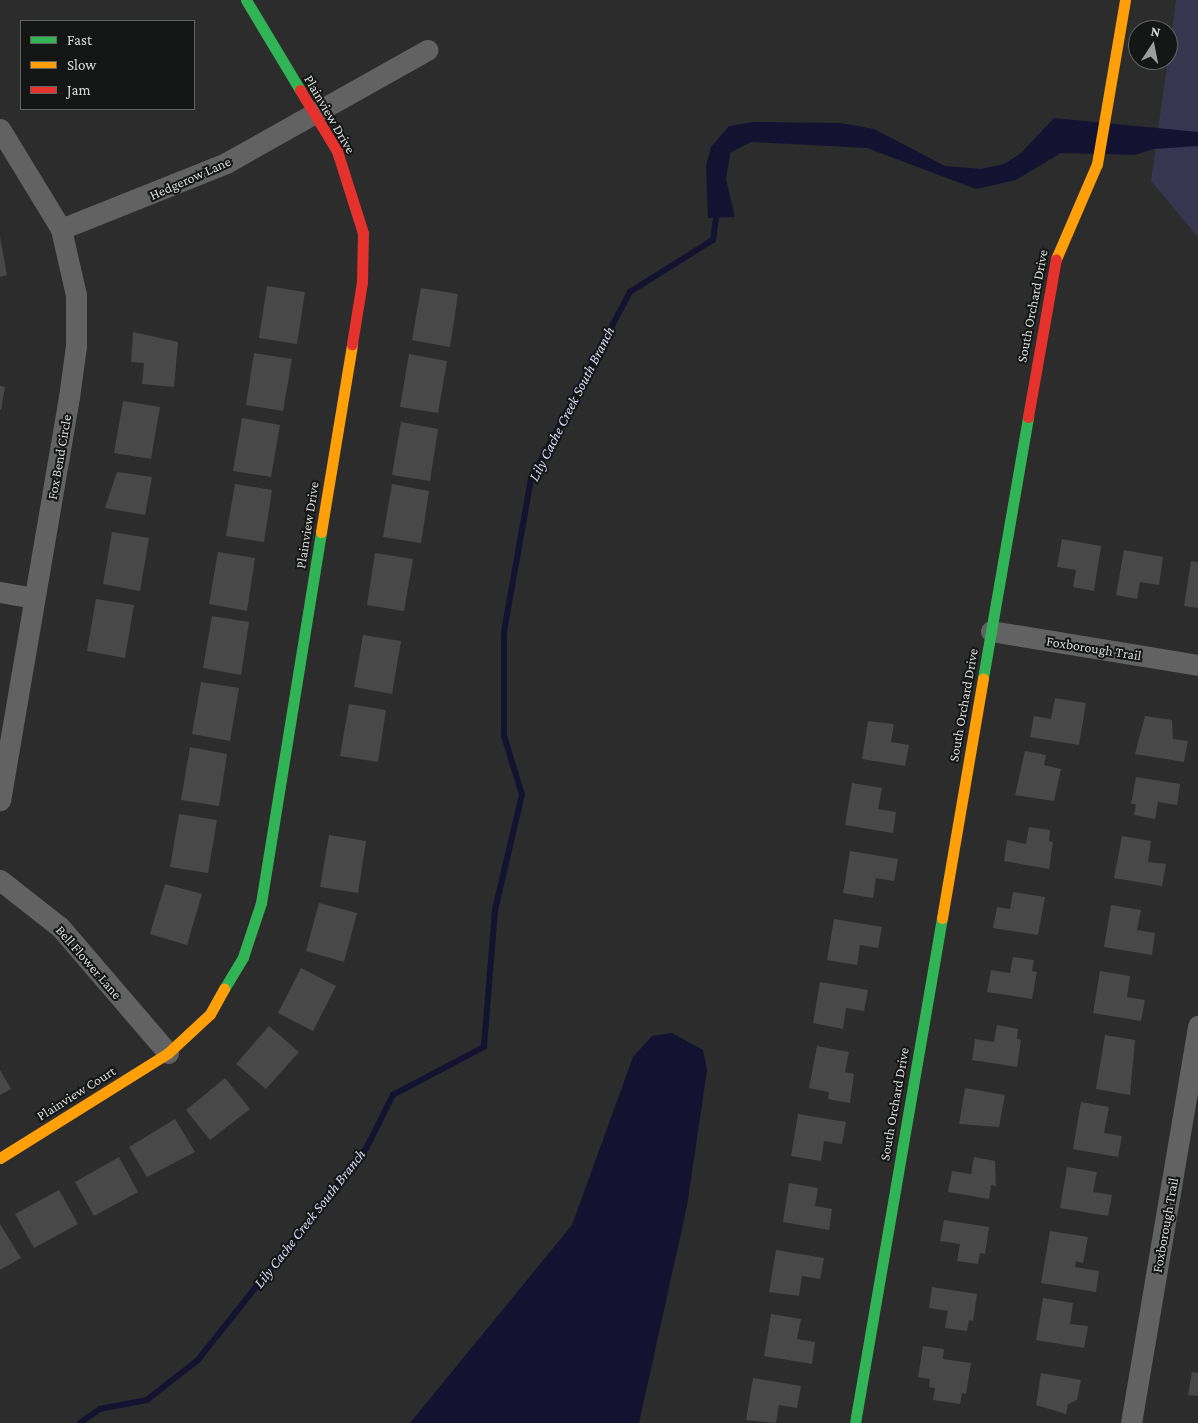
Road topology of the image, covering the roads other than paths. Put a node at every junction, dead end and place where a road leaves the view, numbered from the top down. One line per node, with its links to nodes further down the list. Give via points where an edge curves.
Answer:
1 (246, 0): 4 (street, Plainview Drive)
2 (1126, 0): 9 (street, South Orchard Drive, via 1097,164 1057,251)
3 (427, 50): 4 (street, Hedgerow Lane)
4 (313, 115): 6 (street, Hedgerow Lane, via 226,163); 14 (street, Plainview Drive, via 337,151 352,189 363,233 362,282 261,903 243,957 210,1014)
5 (0, 129): 6 (street, Fox Bend Circle)
6 (60, 229): 8 (street, Fox Bend Circle, via 76,295 76,346)
7 (0, 592): 8 (street)
8 (33, 598): 11 (street, Fox Bend Circle)
9 (991, 631): 10 (street, Foxborough Trail); 16 (street, South Orchard Drive)
10 (1198, 665)
11 (0, 800)
12 (0, 880): 14 (street, Bell Flower Lane, via 60,927)
13 (1198, 1026): 17 (street, Foxborough Trail)
14 (168, 1054): 15 (street, Plainview Court)
15 (0, 1158)
16 (855, 1423)
17 (1131, 1423)

